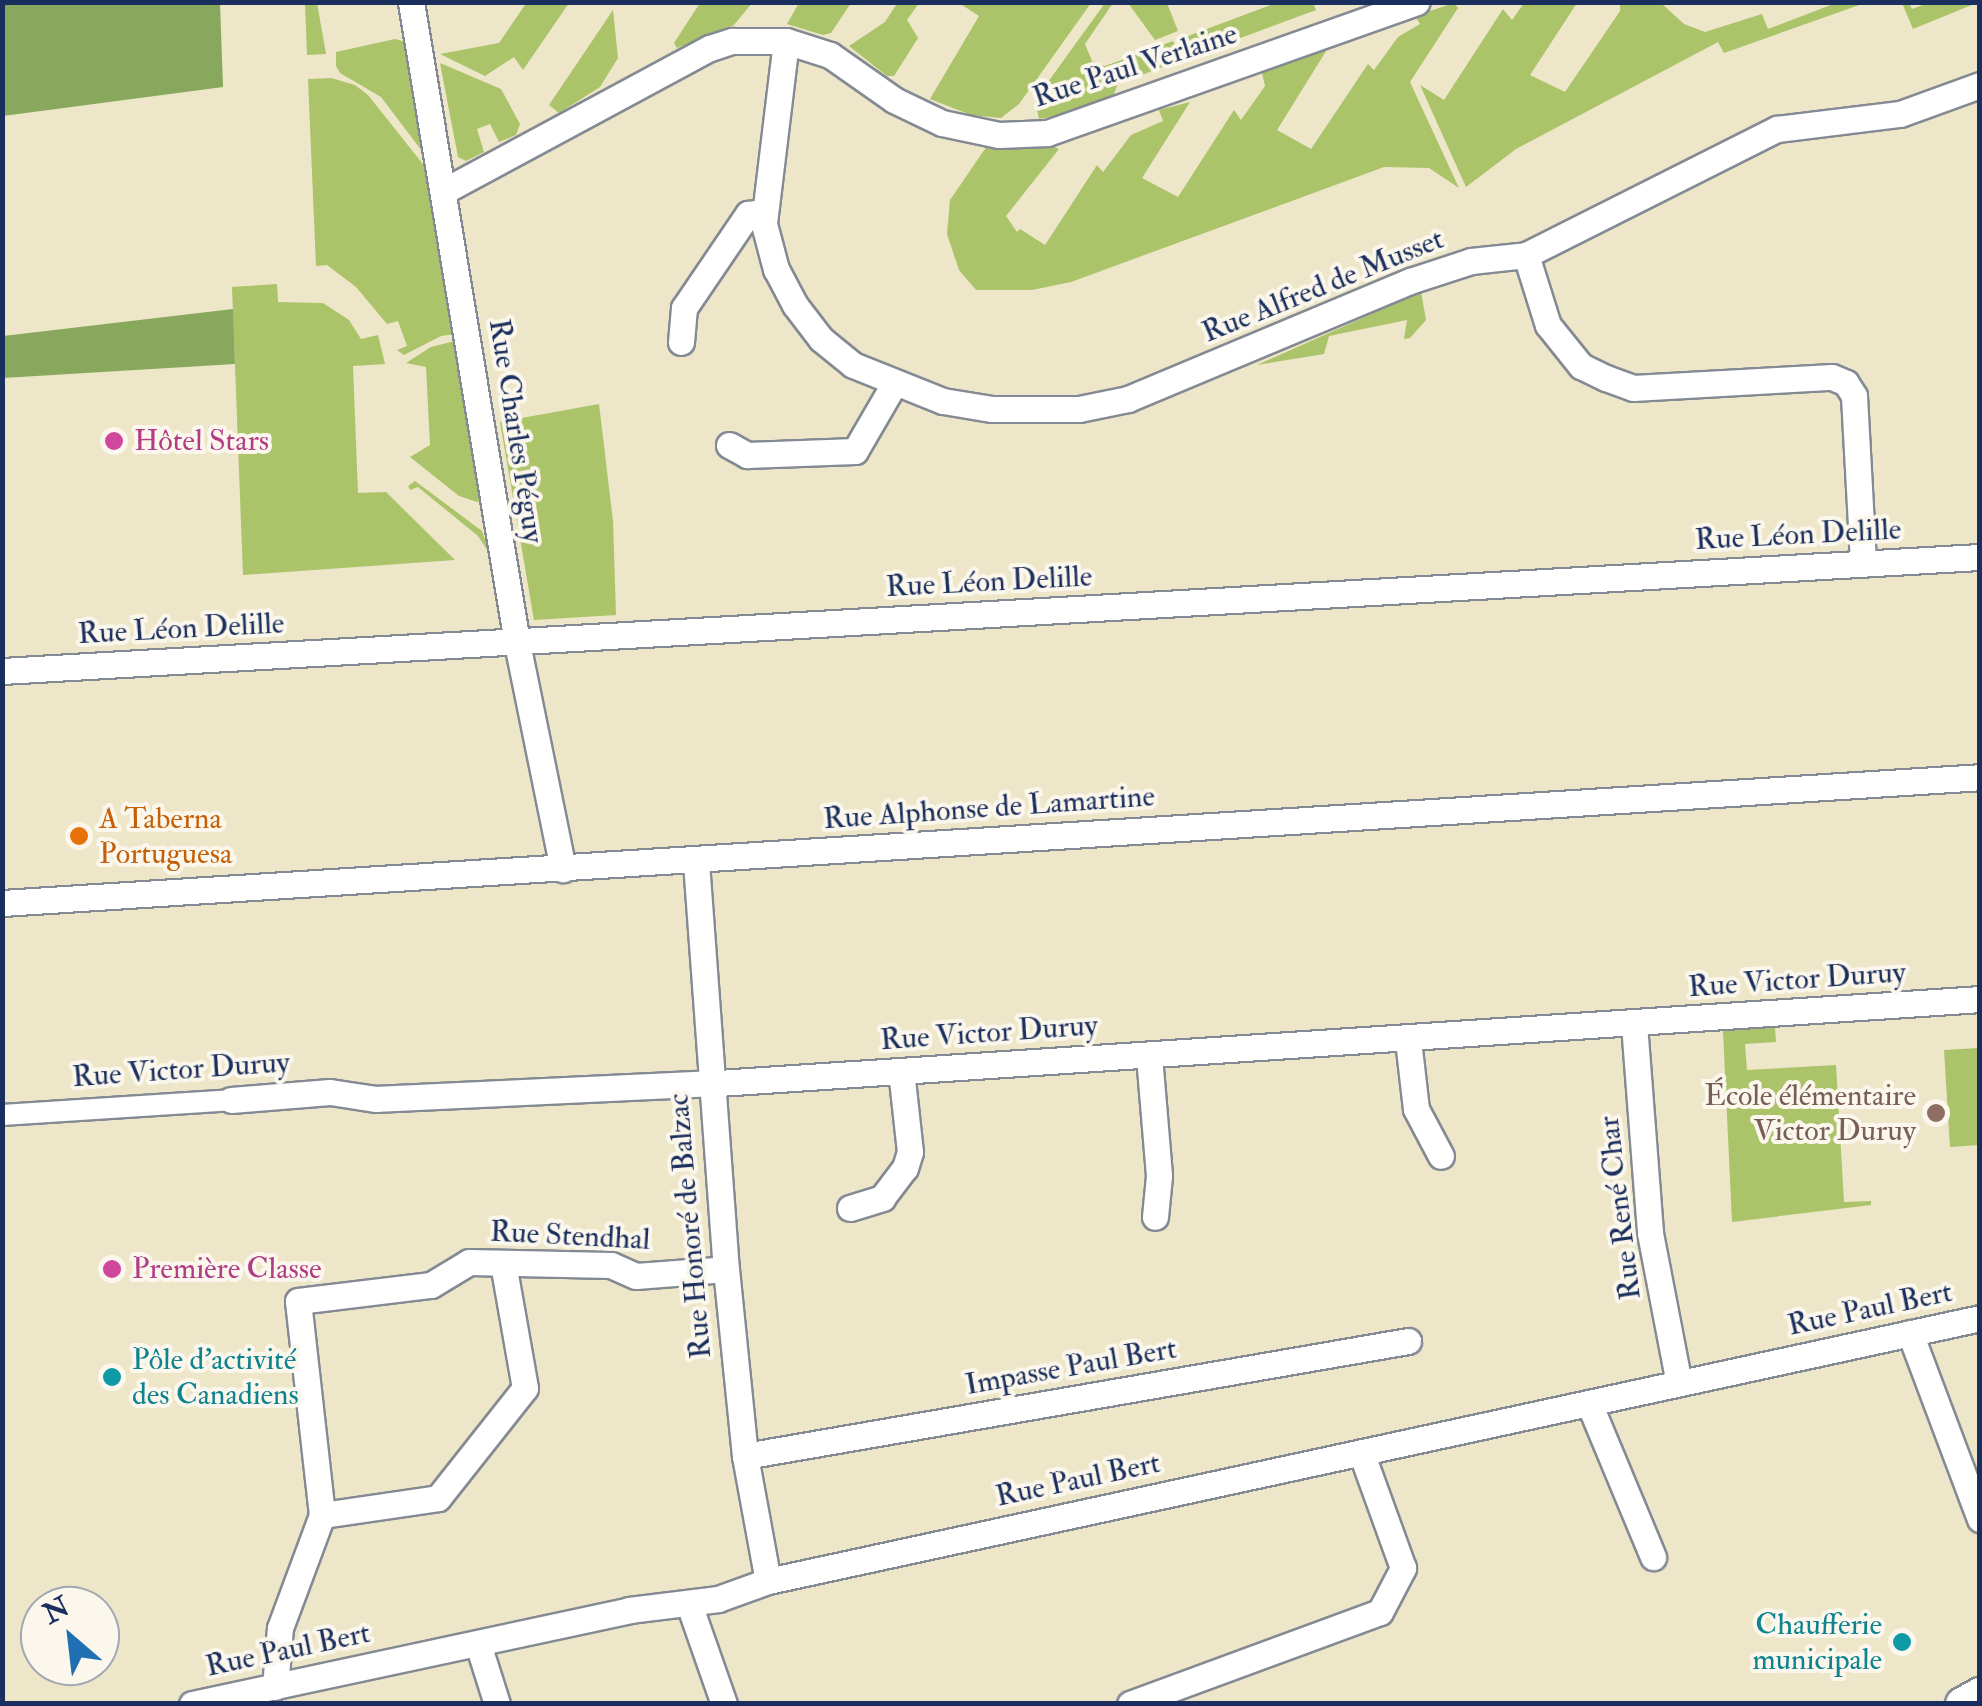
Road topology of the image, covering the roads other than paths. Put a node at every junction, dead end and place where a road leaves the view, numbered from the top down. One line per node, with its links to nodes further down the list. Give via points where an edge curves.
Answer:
1 (412, 2): 5 (street, Rue Charles Péguy)
2 (1416, 2): 3 (street, Rue Paul Verlaine, via 1116,112 1032,134 942,123 830,56)
3 (786, 41): 5 (street, Rue Paul Verlaine, via 756,38 710,48); 6 (street, Rue Alfred de Musset)
4 (1980, 84): 7 (street, Rue Alfred de Musset, via 1900,114 1777,129)
5 (444, 191): 13 (street, Rue Charles Péguy)
6 (764, 212): 8 (street, via 748,214 684,308); 9 (street, Rue Alfred de Musset, via 776,269 795,305 853,365)
7 (1526, 255): 9 (street, Rue Alfred de Musset, via 1471,261 1410,281 1187,376 1096,406 992,409); 12 (street, via 1548,325 1581,366 1606,378 1633,388 1832,377 1846,383 1854,396)
8 (681, 342)
9 (894, 384): 10 (street, via 855,451 746,456)
10 (729, 445)
11 (1980, 556): 12 (street, Rue Léon Delille)
12 (1863, 564): 13 (street, Rue Léon Delille)
13 (517, 643): 14 (street, Rue Léon Delille); 17 (street, Rue Charles Péguy)
14 (2, 671)
15 (1980, 777): 16 (street, Rue Alphonse de Lamartine)
16 (696, 862): 17 (street, Rue Alphonse de Lamartine); 24 (street, Rue Honoré de Balzac)
17 (563, 869): 18 (street, Rue Alphonse de Lamartine)
18 (2, 904)
19 (1980, 999): 20 (street, Rue Victor Duruy)
20 (1634, 1024): 21 (street, Rue Victor Duruy); 35 (street, Rue René Char, via 1650,1233)
21 (1408, 1040): 22 (street, Rue Victor Duruy); 27 (street, via 1416,1109)
22 (1149, 1056): 23 (street, Rue Victor Duruy); 29 (street, via 1159,1176)
23 (901, 1072): 24 (street, Rue Victor Duruy); 28 (street, via 910,1152 905,1168 882,1198)
24 (710, 1083): 25 (street, Rue Victor Duruy); 31 (street, Rue Honoré de Balzac)
25 (232, 1100): 26 (street, Rue Victor Duruy)
26 (2, 1114)
27 (1441, 1156)
28 (850, 1208)
29 (1155, 1217)
30 (503, 1263): 31 (street, Rue Stendhal, via 611,1265 636,1276); 39 (street, via 525,1388 438,1498); 39 (street, Rue Stendhal, via 468,1262 431,1285 298,1301)
31 (726, 1270): 38 (street, Rue Honoré de Balzac)
32 (1980, 1318): 33 (street, Rue Paul Bert)
33 (1910, 1333): 35 (street, Rue Paul Bert); 40 (street)
34 (1408, 1341): 38 (street, Impasse Paul Bert)
35 (1679, 1383): 36 (street, Rue Paul Bert)
36 (1588, 1402): 37 (street, Rue Paul Bert); 41 (street)
37 (1361, 1452): 42 (street, Rue Paul Bert); 51 (street, via 1403,1568 1380,1612)
38 (745, 1456): 42 (street, Rue Honoré de Balzac)
39 (322, 1515): 45 (street, via 280,1628)
40 (1980, 1519)
41 (1653, 1558)
42 (768, 1581): 43 (street, Rue Paul Bert)
43 (689, 1604): 44 (street, Rue Paul Bert, via 629,1610); 50 (street)
44 (478, 1644): 45 (street, Rue Paul Bert); 49 (street)
45 (274, 1687): 48 (street, Rue Paul Bert)
46 (1980, 1694): 47 (street)
47 (1962, 1703)
48 (192, 1704)
49 (498, 1704)
50 (724, 1704)
51 (1130, 1704)

